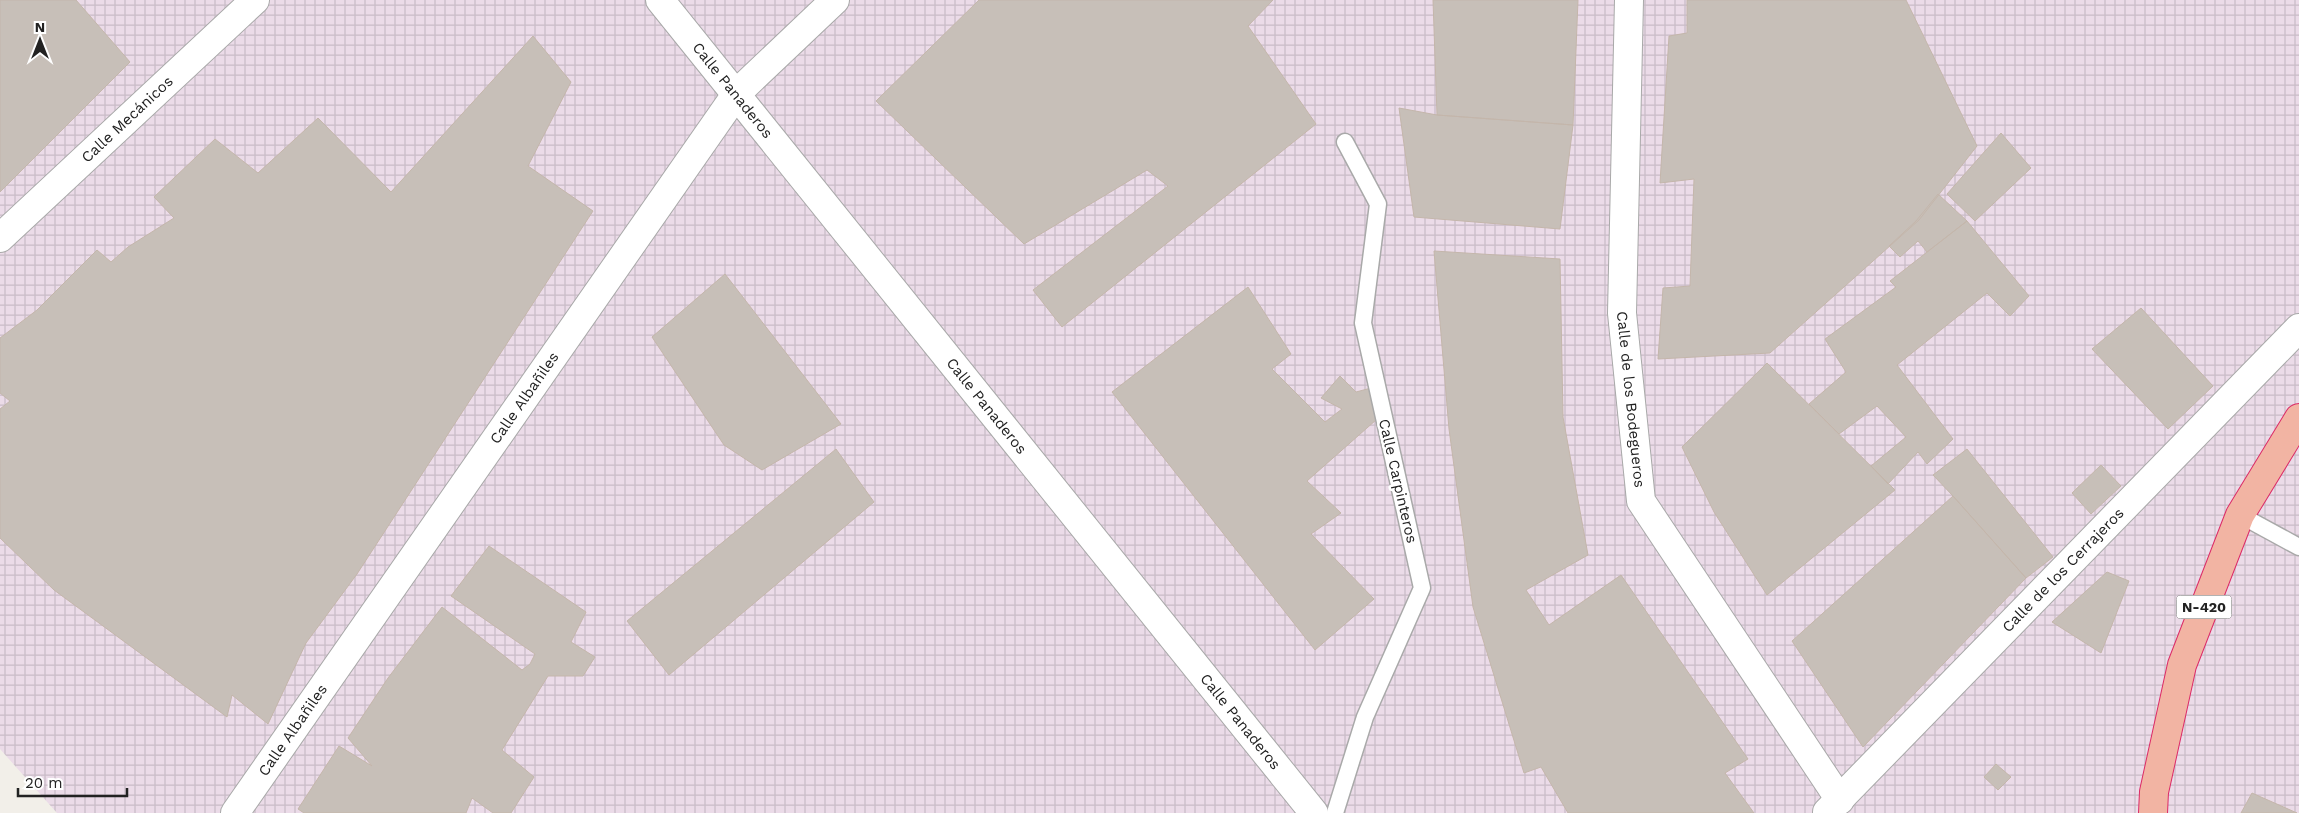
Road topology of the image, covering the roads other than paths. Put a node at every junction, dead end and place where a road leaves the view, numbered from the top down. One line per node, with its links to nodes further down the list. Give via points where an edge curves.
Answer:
1 (255, 0): 7 (street, Calle Mecánicos)
2 (660, 0): 5 (street, Calle Panaderos)
3 (835, 0): 5 (street, Calle Albañiles)
4 (1629, 0): 12 (street, Calle de los Bodegueros, via 1622,313 1641,501)
5 (737, 94): 13 (street, Calle Albañiles); 14 (street, Calle Panaderos)
6 (1345, 142): 15 (lane, Calle Carpinteros, via 1378,204 1363,323 1422,588 1365,717)
7 (0, 238)
8 (2299, 328): 12 (street, Calle de los Cerrajeros)
9 (2299, 418): 10 (highway, N-420)
10 (2240, 515): 11 (lane); 16 (highway, N-420, via 2182,665 2154,792)
11 (2299, 546)
12 (1833, 806)
13 (235, 813)
14 (1314, 813)
15 (1335, 813)
16 (2153, 813)

